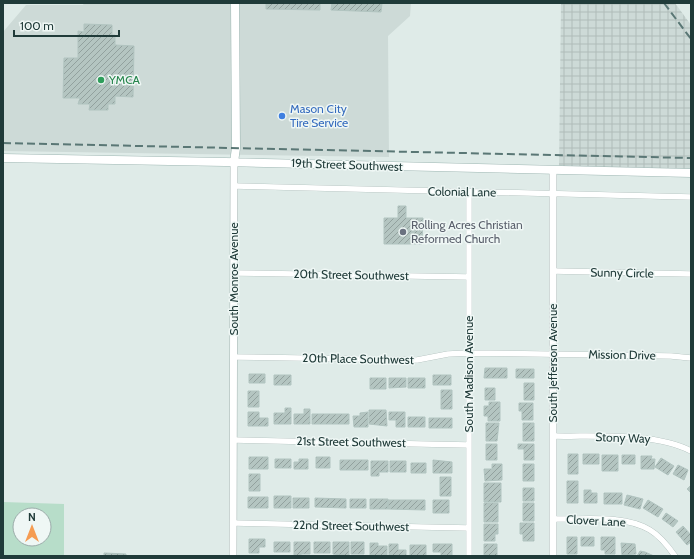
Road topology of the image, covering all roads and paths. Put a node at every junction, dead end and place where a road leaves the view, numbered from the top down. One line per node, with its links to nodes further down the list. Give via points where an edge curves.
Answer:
1 (235, 3): 3 (main road, South Monroe Avenue)
2 (3, 158): 3 (main road, 19th Street Southwest)
3 (234, 162): 4 (main road, 19th Street Southwest); 6 (street, South Monroe Avenue)
4 (554, 170): 5 (main road, 19th Street Southwest); 8 (street, South Jefferson Avenue)
5 (691, 174)
6 (234, 186): 7 (street, Colonial Lane); 11 (street, South Monroe Avenue)
7 (469, 193): 8 (street, Colonial Lane); 13 (street, South Madison Avenue)
8 (554, 194): 9 (street, Colonial Lane); 10 (street, South Jefferson Avenue)
9 (691, 197)
10 (553, 271): 12 (street, Sunny Circle); 15 (street, South Jefferson Avenue)
11 (234, 273): 13 (street, 20th Street Southwest); 16 (street, South Monroe Avenue)
12 (691, 274)
13 (469, 277): 14 (street, South Madison Avenue)
14 (469, 353): 15 (street, 20th Place Southwest); 16 (street, 20th Place Southwest, via 417,360); 20 (street, South Madison Avenue)
15 (553, 354): 17 (street, Mission Drive); 18 (street, South Jefferson Avenue)
16 (234, 357): 19 (street, South Monroe Avenue)
17 (691, 358)
18 (553, 436): 21 (street, Stony Way, via 654,439); 22 (street, South Jefferson Avenue)
19 (234, 440): 20 (street, 21st Street Southwest); 23 (street, South Monroe Avenue)
20 (469, 445): 24 (street, South Madison Avenue)
21 (691, 451)
22 (553, 519): 27 (street, South Jefferson Avenue); 28 (street, Clover Lane, via 622,520 637,524 660,538)
23 (234, 523): 24 (street, 22nd Street Southwest); 25 (street, South Monroe Avenue)
24 (469, 528): 26 (street, South Madison Avenue)
25 (233, 556)
26 (469, 556)
27 (553, 556)
28 (675, 556)

